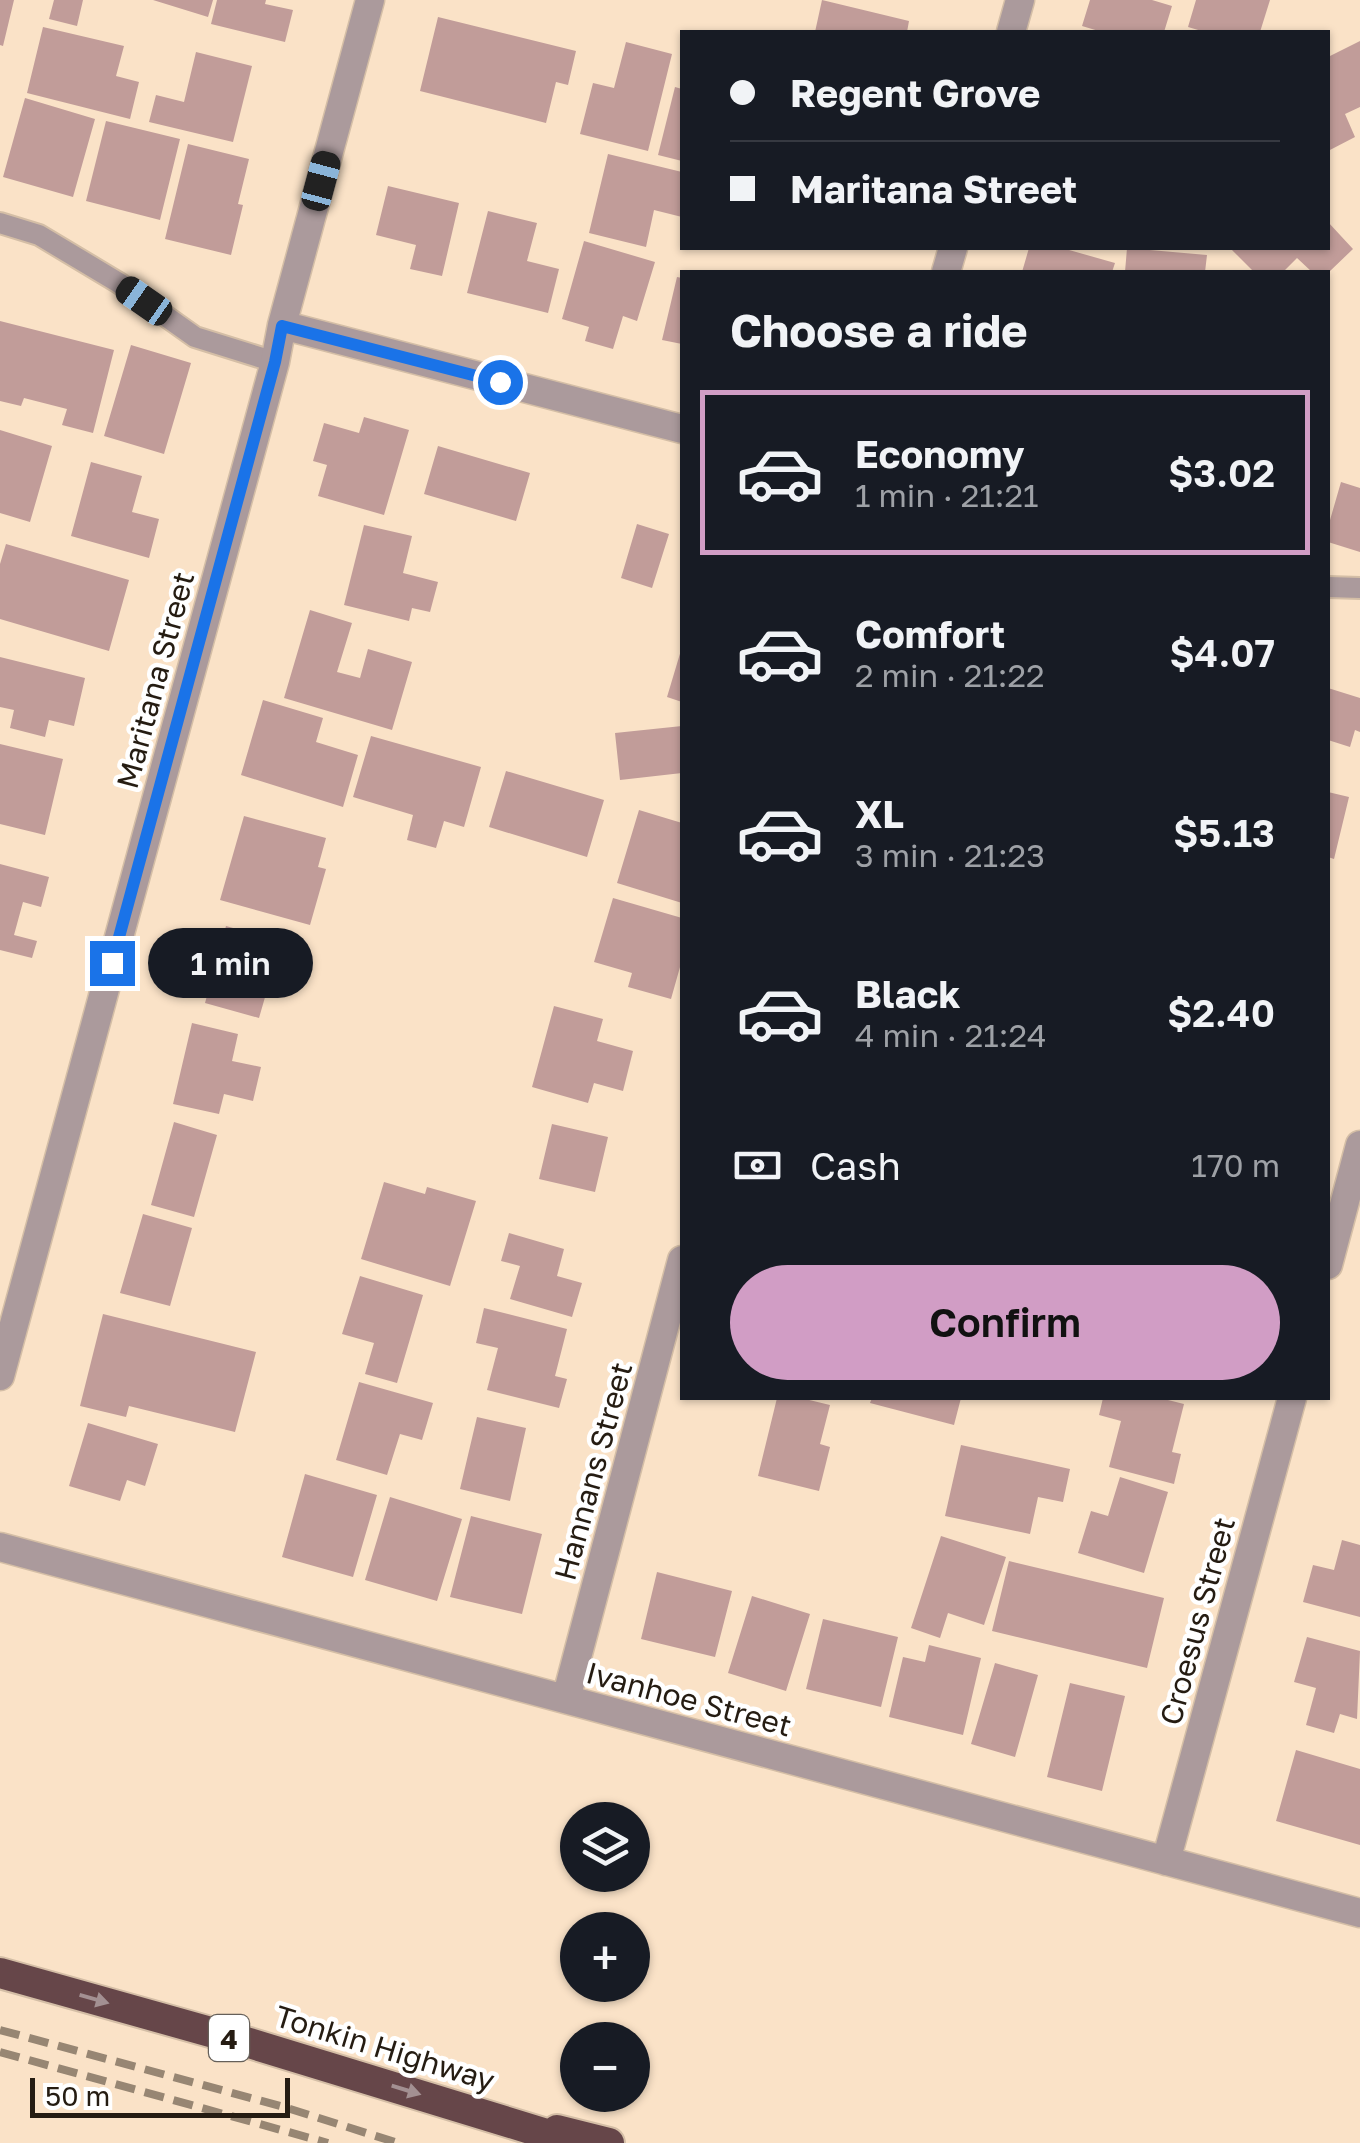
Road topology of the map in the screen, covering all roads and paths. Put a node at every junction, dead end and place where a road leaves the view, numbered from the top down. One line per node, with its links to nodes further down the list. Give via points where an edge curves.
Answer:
1 (370, 0): 5 (street, Maritana Street)
2 (1020, 0): 3 (street)
3 (1012, 30)
4 (0, 223): 6 (lane, via 40,234 195,337)
5 (282, 326): 6 (street, Maritana Street); 7 (street)
6 (275, 362): 13 (street, Maritana Street)
7 (680, 428)
8 (1330, 587): 9 (lane)
9 (1360, 588)
10 (1360, 1145): 11 (street)
11 (1330, 1258)
12 (680, 1268): 16 (street, Hannans Street)
13 (0, 1376)
14 (1291, 1400): 17 (street, Croesus Street)
15 (0, 1547): 16 (street, Ivanhoe Street)
16 (566, 1700): 17 (street, Ivanhoe Street)
17 (1166, 1861): 18 (street, Ivanhoe Street)
18 (1360, 1913)
19 (0, 1974): 20 (highway, Tonkin Highway / 4, one-way to 20)
20 (457, 2106): 21 (highway, Tonkin Highway / 4); 22 (highway)
21 (576, 2143)
22 (609, 2143)

